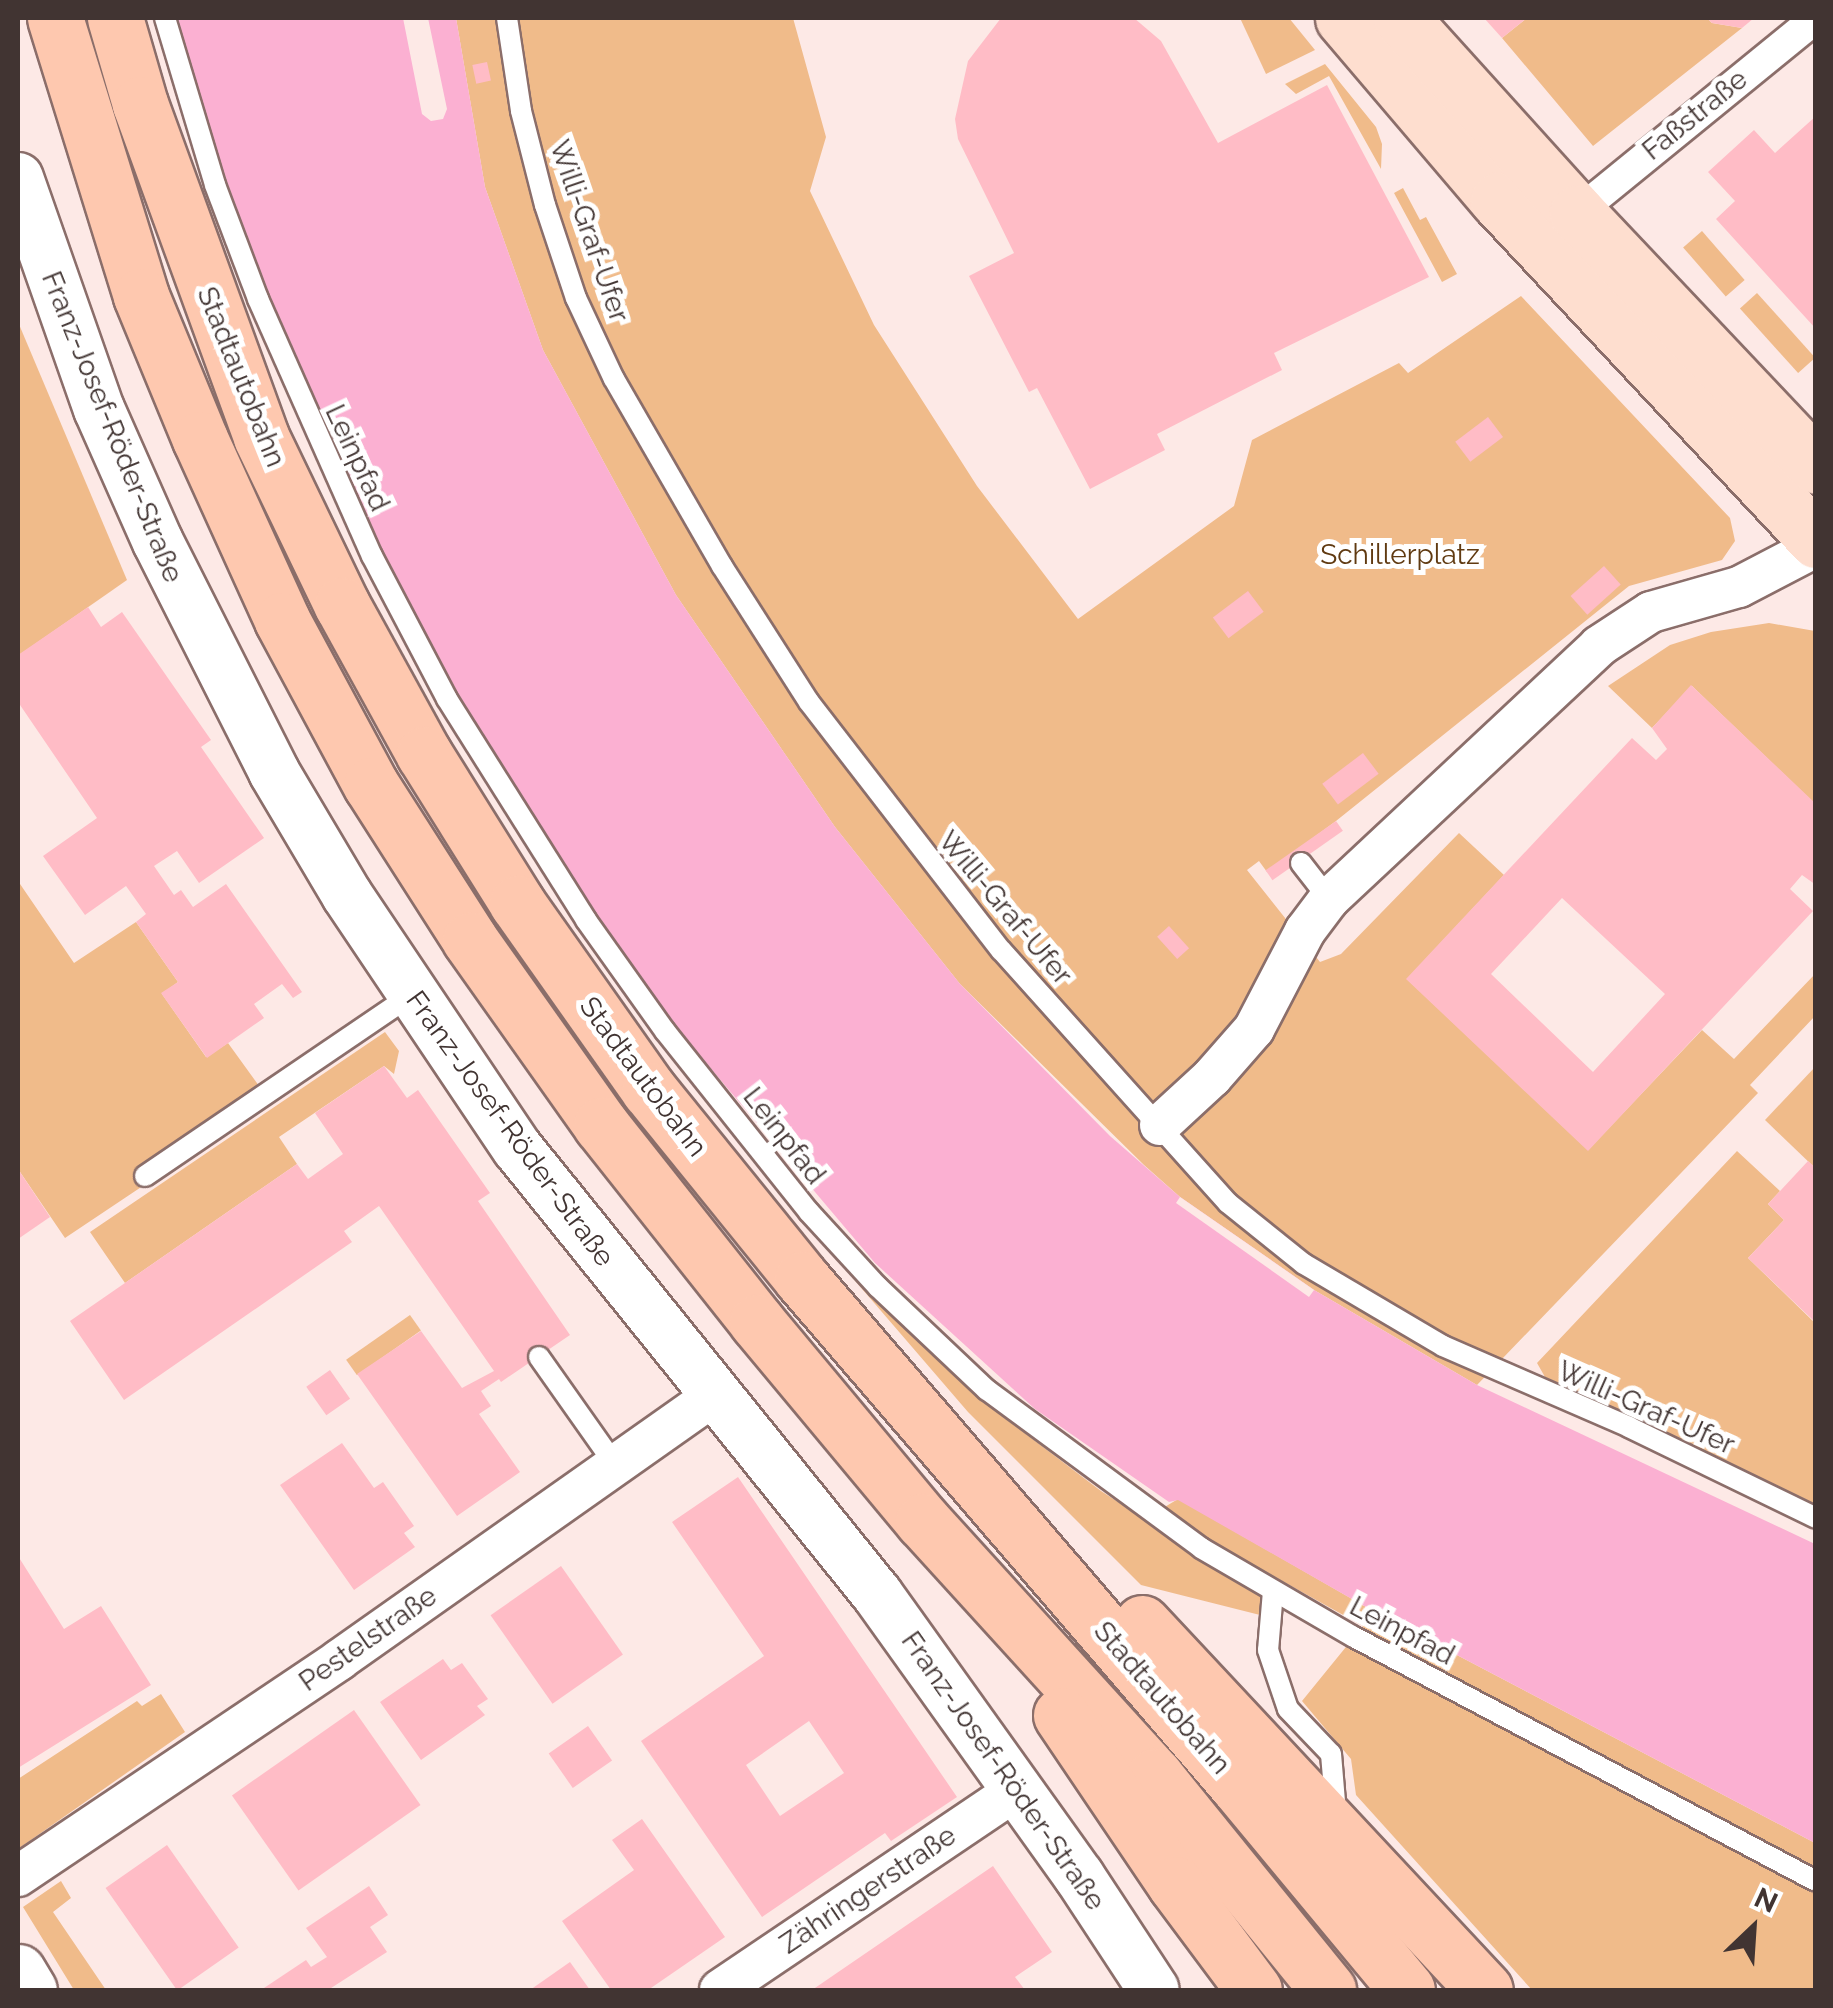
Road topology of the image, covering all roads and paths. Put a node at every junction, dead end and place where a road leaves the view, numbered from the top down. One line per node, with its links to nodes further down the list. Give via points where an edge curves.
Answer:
1 (55, 18): 23 (highway, Stadtautobahn, via 148,314 282,620 371,785 601,1125)
2 (116, 18): 19 (highway, Stadtautobahn, via 140,104 261,437 424,754 517,903 650,1090)
3 (166, 18): 24 (lane, Leinpfad, via 233,237 372,556 447,699 586,920 809,1212 928,1337 1058,1446)
4 (507, 18): 16 (lane, Willi-Graf-Ufer, via 521,111 576,298 614,379 722,566 809,702 942,878)
5 (1343, 18): 12 (main road, via 1498,200)
6 (1400, 18): 9 (main road)
7 (1816, 18): 9 (street, Faßstraße)
8 (18, 178): 10 (street, Franz-Josef-Röder-Straße)
9 (1576, 213): 11 (main road)
10 (26, 238): 15 (street, Franz-Josef-Röder-Straße, via 192,618 307,831)
11 (1815, 468)
12 (1816, 543): 14 (street, via 1772,573 1651,612 1625,627 1529,708)
13 (1301, 863): 14 (lane)
14 (1330, 899): 16 (street, via 1305,931 1254,1029)
15 (411, 996): 17 (lane); 20 (street, Franz-Josef-Röder-Straße, via 518,1149)
16 (1160, 1125): 22 (lane, Willi-Graf-Ufer, via 1228,1204 1356,1296 1459,1354)
17 (145, 1176)
18 (539, 1357): 21 (lane)
19 (900, 1394): 26 (highway, via 1002,1480); 35 (highway, Stadtautobahn)
20 (715, 1395): 21 (street, Pestelstraße); 25 (street, Franz-Josef-Röder-Straße, via 867,1581)
21 (616, 1466): 27 (street, Pestelstraße)
22 (1816, 1518)
23 (923, 1521): 33 (highway); 34 (highway, Stadtautobahn, via 1154,1776)
24 (1272, 1590): 26 (lane, via 1268,1650 1288,1709 1331,1754); 28 (lane, Leinpfad)
25 (1016, 1790): 31 (street, Zähringerstraße); 32 (street, Franz-Josef-Röder-Straße)
26 (1336, 1830): 36 (highway)
27 (18, 1876)
28 (1816, 1882)
29 (18, 1972): 30 (main road)
30 (28, 1990)
31 (720, 1990)
32 (1154, 1990)
33 (1254, 1990)
34 (1328, 1990)
35 (1407, 1990)
36 (1485, 1990)

